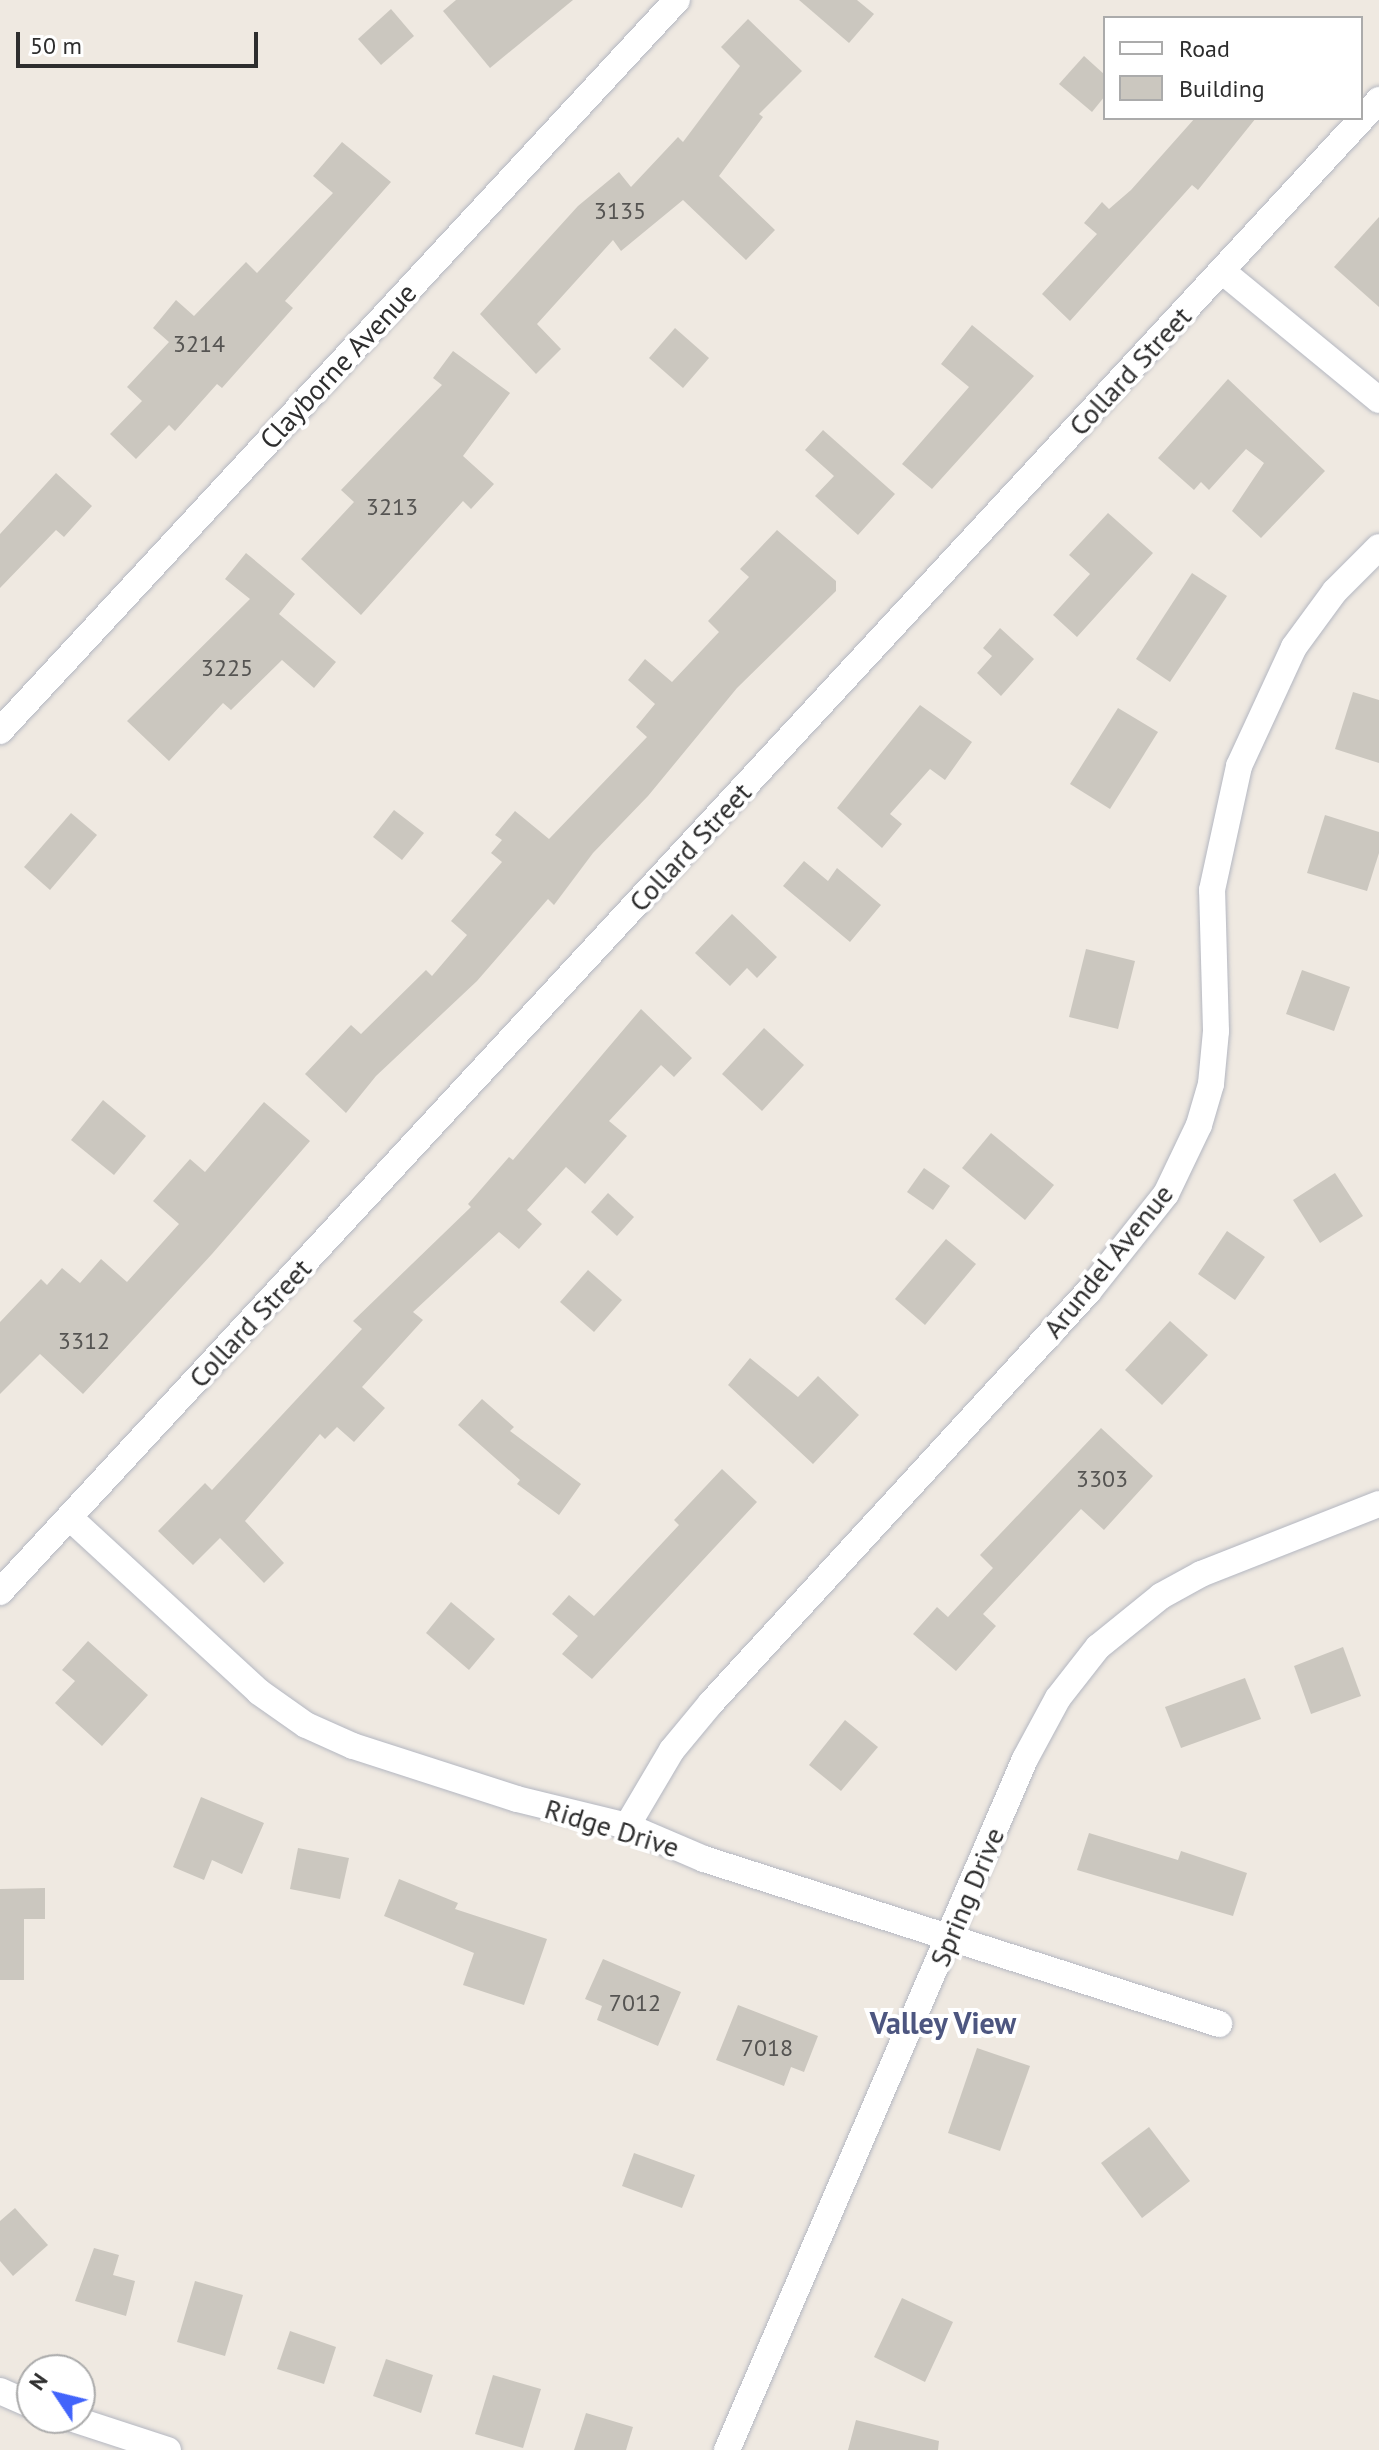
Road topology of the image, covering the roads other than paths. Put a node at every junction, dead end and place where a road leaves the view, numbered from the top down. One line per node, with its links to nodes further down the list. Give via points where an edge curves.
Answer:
1 (677, 0): 8 (street, Clayborne Avenue)
2 (1379, 100): 3 (street, Collard Street)
3 (1363, 117)
4 (1361, 120): 5 (street, Collard Street)
5 (1222, 271): 6 (street); 10 (street, Collard Street)
6 (1379, 400)
7 (1379, 547): 12 (street, Arundel Avenue, via 1335,591 1294,647 1239,766 1212,890 1216,1031 1211,1084 1171,1185 1088,1292 711,1703 672,1750)
8 (0, 731)
9 (1379, 1504): 13 (street, Spring Drive, via 1201,1574 1161,1596 1098,1647 1058,1698 1025,1759)
10 (70, 1518): 11 (street, Collard Street); 12 (street, Ridge Drive, via 259,1692 306,1725 353,1746 517,1799)
11 (0, 1592)
12 (627, 1826): 13 (street, Ridge Drive, via 704,1859)
13 (949, 1939): 14 (street, Ridge Drive); 17 (street, Spring Drive)
14 (1219, 2024)
15 (96, 2426): 16 (street)
16 (168, 2450)
17 (727, 2450)

